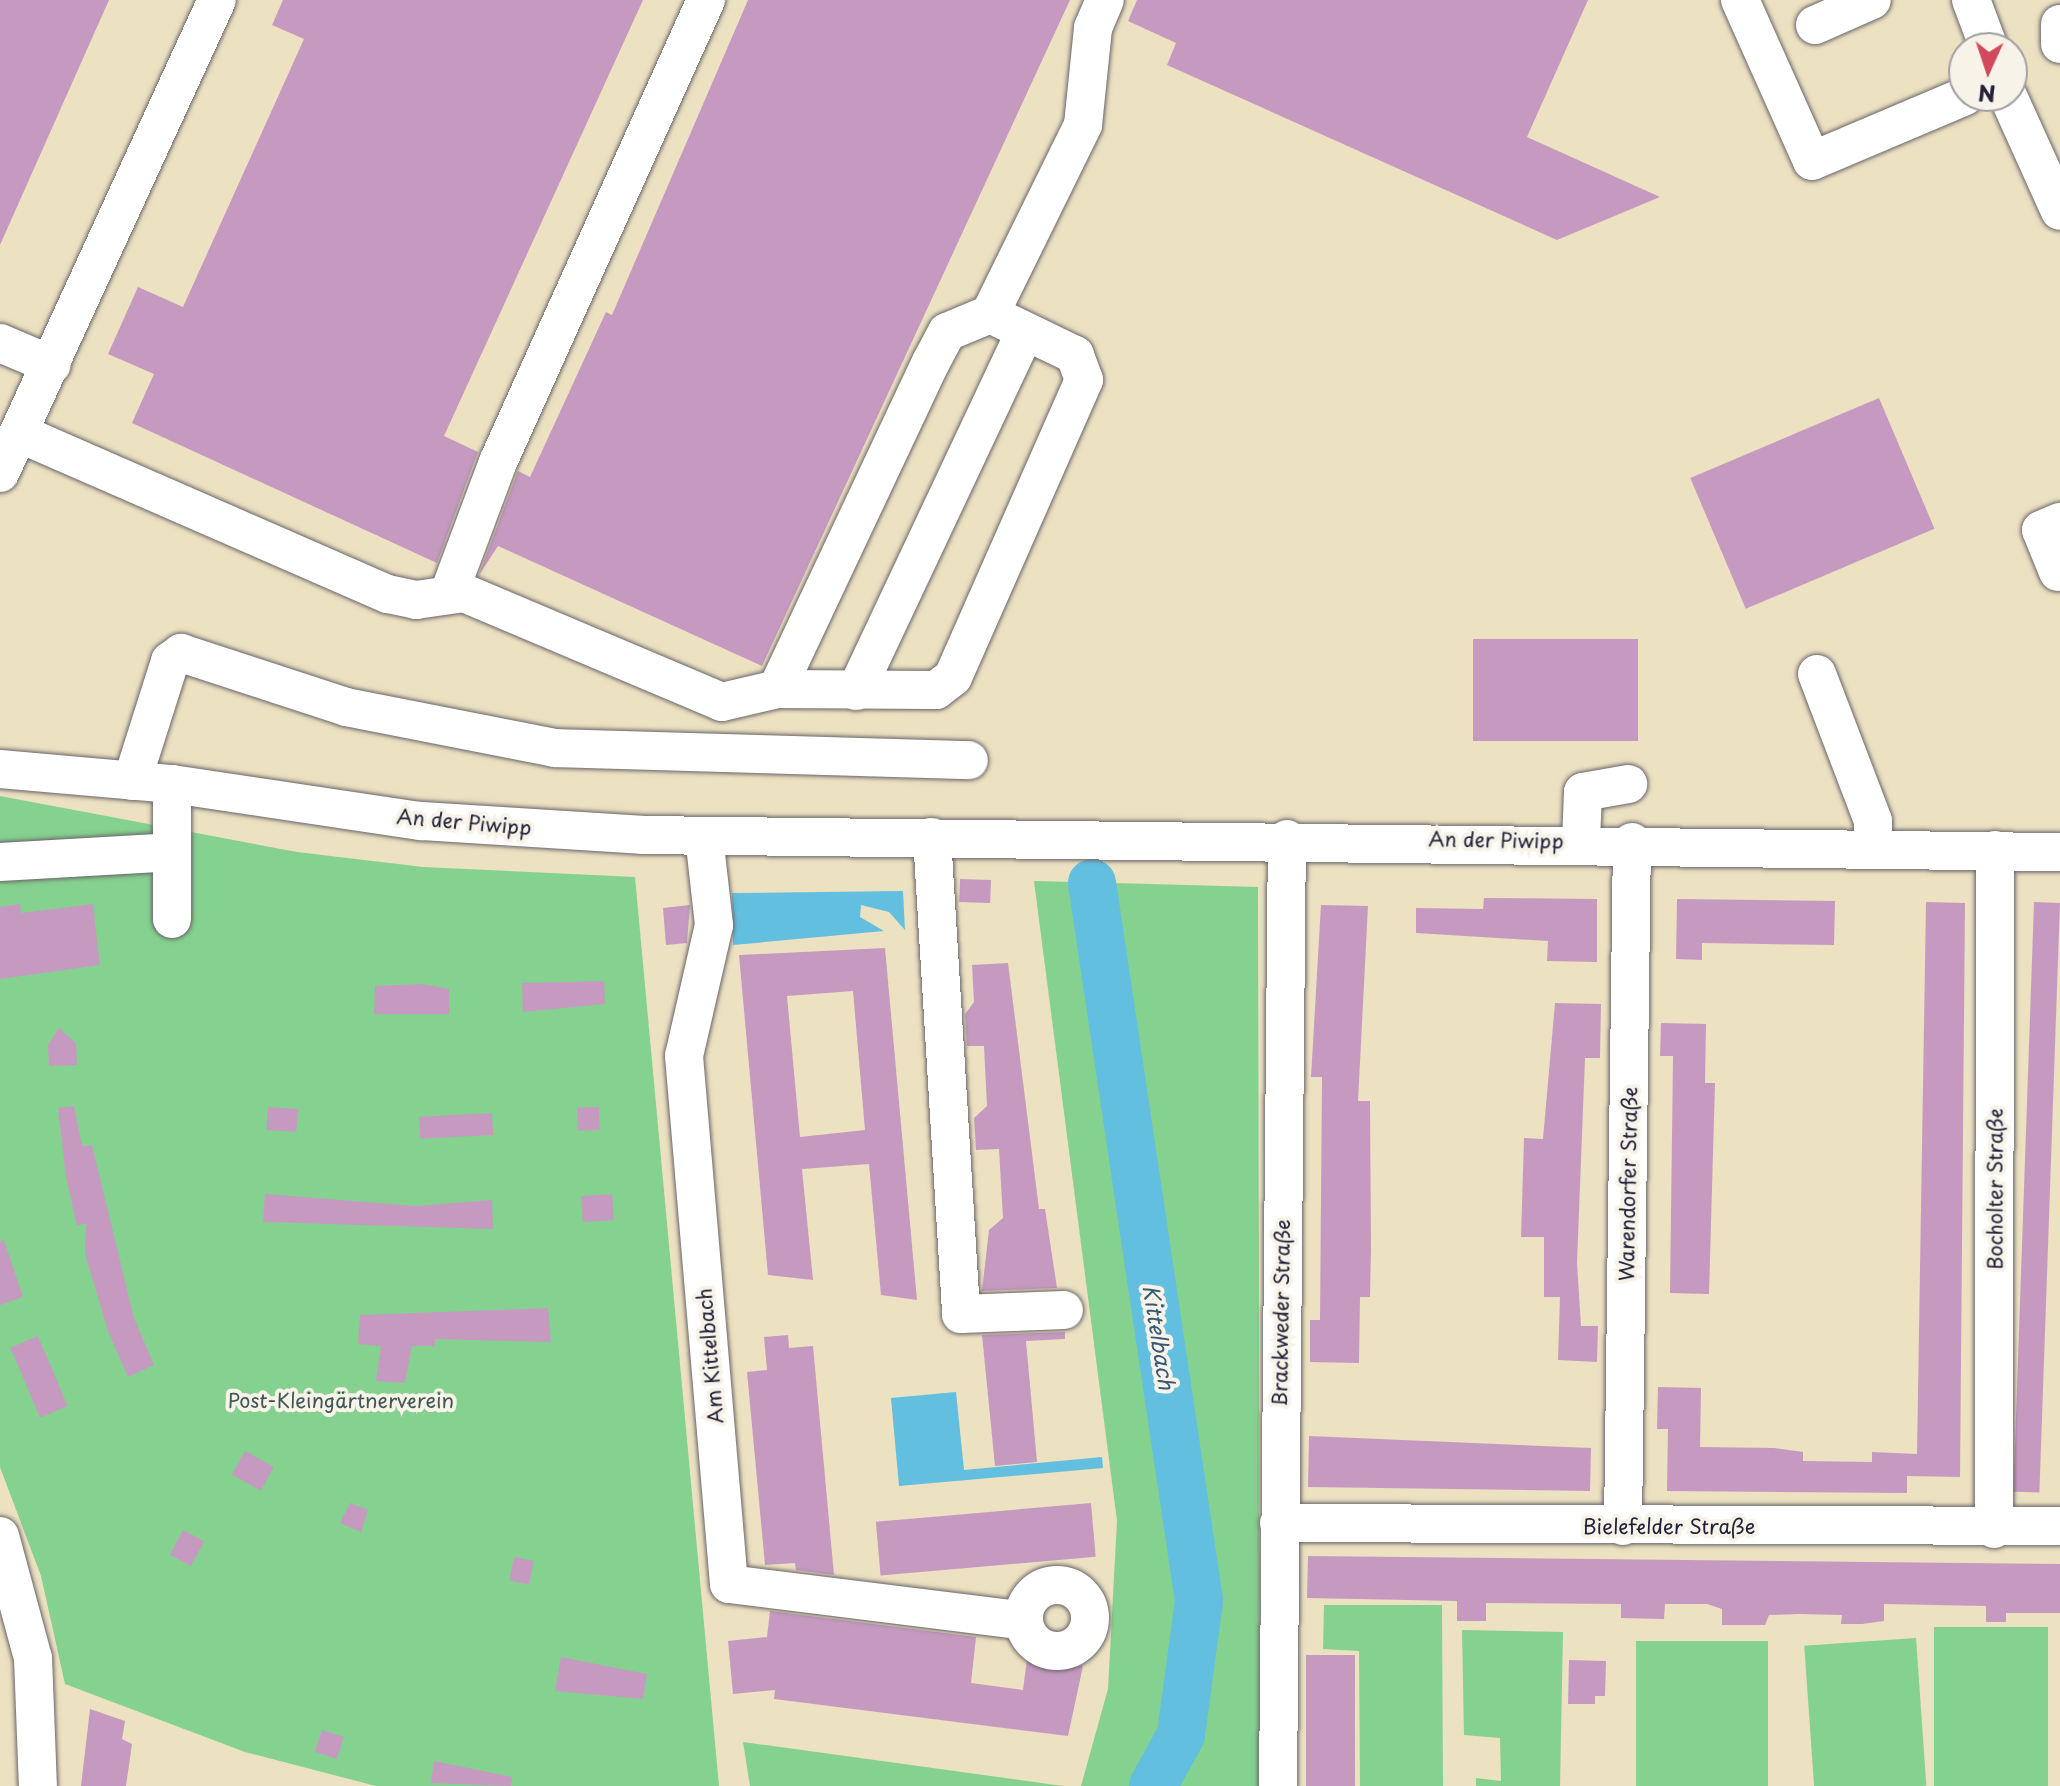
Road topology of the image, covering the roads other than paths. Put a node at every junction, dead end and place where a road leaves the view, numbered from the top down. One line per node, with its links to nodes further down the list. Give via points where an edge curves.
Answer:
1 (217, 0): 17 (street)
2 (706, 0): 22 (street, via 498,462)
3 (1105, 0): 14 (street, via 1093,28 1083,125)
4 (1740, 0): 11 (street, via 1812,161)
5 (1872, 0): 8 (street)
6 (1971, 0): 9 (street)
7 (2060, 24): 10 (street)
8 (1815, 25)
9 (1983, 32)
10 (2060, 44)
11 (1948, 103)
12 (2015, 112): 13 (street)
13 (2060, 211)
14 (990, 314): 15 (street); 24 (street, via 947,332 856,509)
15 (1024, 334): 25 (street); 25 (street, via 1075,355 1084,380 953,677 936,690)
16 (0, 343): 17 (street)
17 (52, 365): 18 (street)
18 (21, 434): 19 (street); 22 (street, via 388,594 416,600)
19 (0, 473)
20 (2060, 522): 21 (street, via 2041,530)
21 (2058, 572)
22 (449, 593): 24 (street, via 464,593 722,702)
23 (1817, 674): 36 (street, via 1873,821)
24 (777, 689): 25 (street)
25 (856, 691)
26 (969, 760): 28 (street, via 542,747 346,707 181,653 170,661)
27 (0, 769): 28 (street, An der Piwipp)
28 (132, 781): 29 (street, An der Piwipp)
29 (172, 784): 31 (street, An der Piwipp, via 421,821); 38 (street)
30 (1628, 784): 34 (street, via 1583,792)
31 (704, 836): 32 (street, An der Piwipp); 48 (street, Am Kittelbach, via 714,925 704,991 684,1046 729,1584)
32 (932, 837): 33 (street, An der Piwipp); 42 (street, via 961,1314)
33 (1287, 839): 34 (street, An der Piwipp); 43 (street, Brackweder Straße)
34 (1581, 842): 35 (street, An der Piwipp)
35 (1632, 842): 36 (street, An der Piwipp); 44 (street, Warendorfer Straße)
36 (1873, 847): 37 (street, An der Piwipp)
37 (1995, 850): 39 (street, An der Piwipp); 46 (street, Bocholter Straße)
38 (171, 852): 40 (street); 41 (street)
39 (2060, 852)
40 (0, 862)
41 (172, 919)
42 (1064, 1310)
43 (1279, 1523): 44 (street, Bielefelder Straße); 50 (street, Brackweder Straße)
44 (1623, 1526): 46 (street, Bielefelder Straße)
45 (2060, 1526): 46 (street, Bielefelder Straße)
46 (1994, 1529)
47 (0, 1536): 49 (street, via 33,1658)
48 (1024, 1621)
49 (38, 1786)
50 (1278, 1786)

